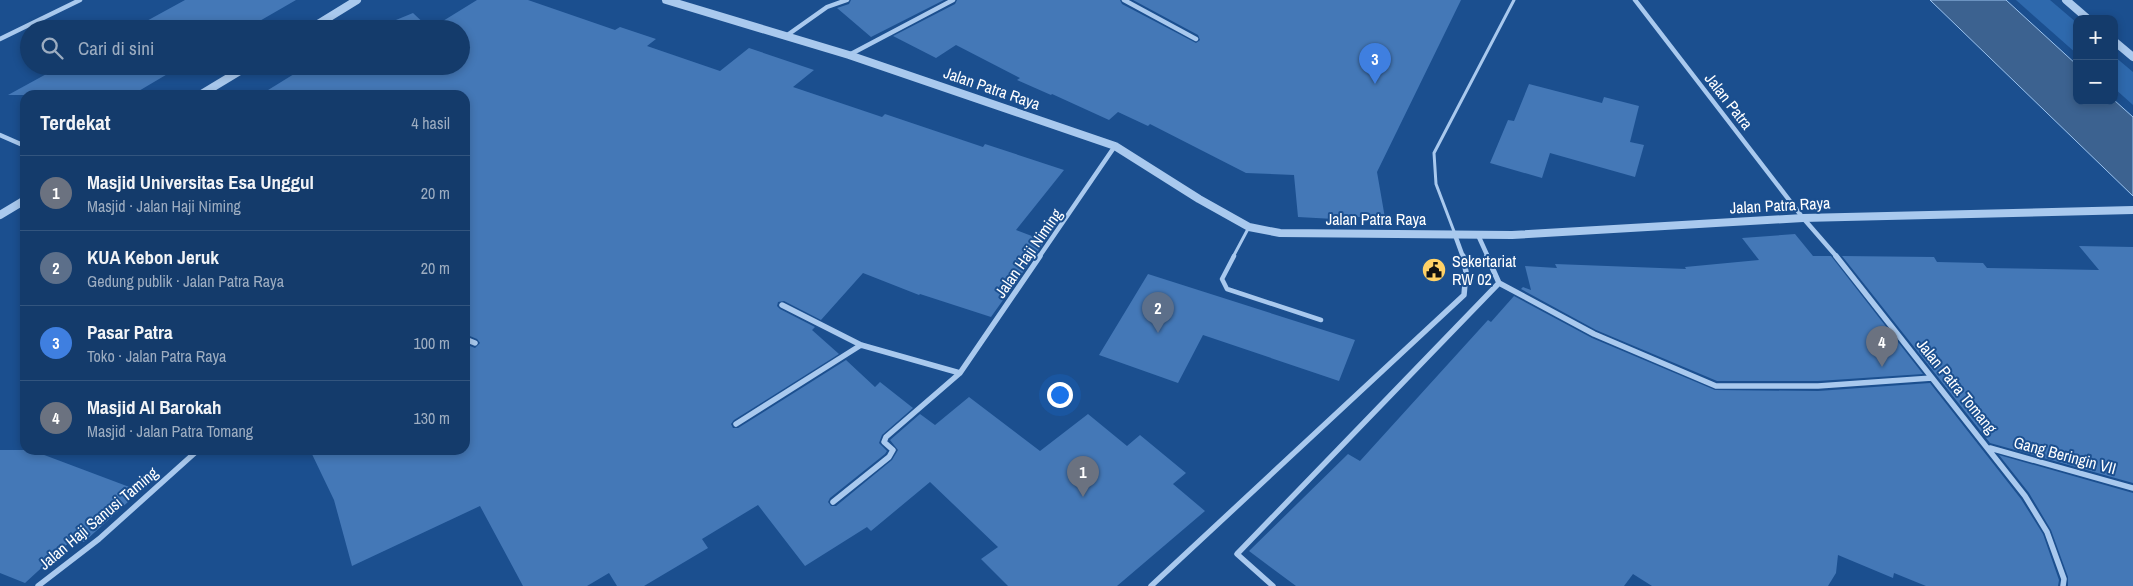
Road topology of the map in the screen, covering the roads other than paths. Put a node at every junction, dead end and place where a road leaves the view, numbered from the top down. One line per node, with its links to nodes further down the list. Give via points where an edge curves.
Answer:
1 (80, 0): 11 (street)
2 (358, 0): 12 (street)
3 (666, 0): 14 (street, Jalan Patra Raya)
4 (847, 0): 14 (street, via 827,7)
5 (953, 0): 18 (street)
6 (1124, 0): 16 (street)
7 (1514, 0): 30 (lane, via 1434,153 1432,167)
8 (1635, 0): 28 (street, Jalan Patra)
9 (2066, 0): 10 (street)
10 (2083, 15)
11 (39, 20)
12 (325, 20)
13 (20, 29): 15 (street)
14 (786, 36): 18 (street, Jalan Patra Raya)
15 (0, 39)
16 (1196, 39)
17 (2118, 44): 19 (street)
18 (849, 55): 24 (street, Jalan Patra Raya)
19 (2133, 57)
20 (233, 75): 21 (street)
21 (208, 90)
22 (0, 136): 23 (street)
23 (20, 144)
24 (1115, 146): 29 (street, Jalan Patra Raya); 38 (street, Jalan Haji Niming)
25 (20, 203): 27 (street)
26 (2133, 210): 28 (street, Jalan Patra Raya)
27 (0, 215)
28 (1803, 218): 31 (street, Jalan Patra Raya); 39 (street, Jalan Patra Tomang)
29 (1249, 227): 30 (street, Jalan Patra Raya, via 1280,233); 34 (lane, via 1222,279 1223,284 1227,289)
30 (1455, 235): 31 (street, Jalan Patra Raya); 46 (street, via 1463,252 1467,280 1464,295)
31 (1478, 235): 32 (street)
32 (1499, 283): 39 (street, via 1594,334 1716,386 1818,386); 47 (street, via 1237,554)
33 (782, 305): 37 (street)
34 (1321, 320)
35 (470, 341): 36 (street)
36 (475, 343)
37 (861, 345): 38 (street); 40 (street)
38 (960, 373): 44 (street, Jalan Haji Niming, via 886,436 884,442 892,450 889,458)
39 (1932, 378): 41 (street, Jalan Patra Tomang)
40 (736, 424)
41 (1989, 448): 43 (street, Gang Beringin VII); 48 (street, Jalan Patra Tomang, via 2047,532 2064,579)
42 (192, 455): 45 (street, Jalan Haji Sanusi Taming, via 99,539)
43 (2133, 488)
44 (833, 502)
45 (38, 586)
46 (1151, 586)
47 (1273, 586)
48 (2063, 586)

